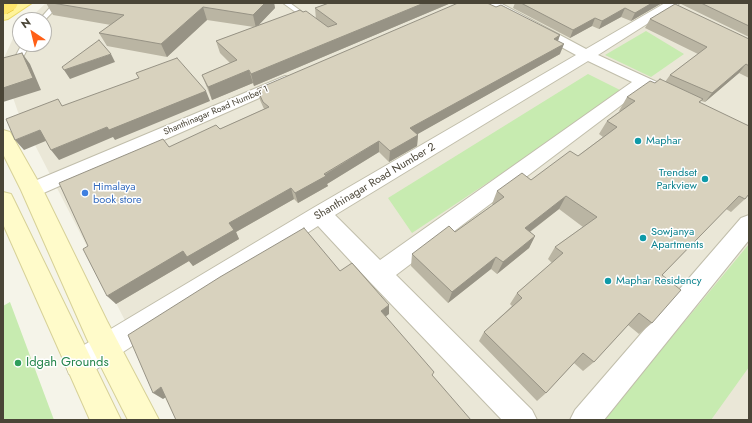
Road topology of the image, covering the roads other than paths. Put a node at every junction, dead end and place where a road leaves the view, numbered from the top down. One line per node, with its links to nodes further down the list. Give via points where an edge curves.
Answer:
1 (58, 3): 7 (lane)
2 (286, 3): 9 (lane)
3 (490, 3): 11 (street)
4 (18, 4): 5 (main road); 8 (main road)
5 (3, 5)
6 (676, 7): 11 (street, Shanthinagar Road Number 2)
7 (50, 12)
8 (3, 16)
9 (315, 24)
10 (22, 52): 12 (lane)
11 (587, 55): 14 (street); 19 (street, Shanthinagar Road Number 2)
12 (19, 57)
13 (298, 76): 17 (street, Shanthinagar Road Number 1)
14 (643, 81): 15 (street); 21 (street)
15 (664, 91)
16 (3, 136): 17 (main road)
17 (32, 190): 22 (main road)
18 (3, 200): 23 (main road)
19 (320, 214): 21 (street); 22 (street, Shanthinagar Road Number 2)
20 (749, 224): 27 (street)
21 (378, 275): 26 (street)
22 (105, 347): 23 (street, Shanthinagar Road Number 2); 25 (main road)
23 (79, 364): 24 (main road)
24 (106, 420)
25 (144, 420)
26 (522, 420)
27 (585, 420)

